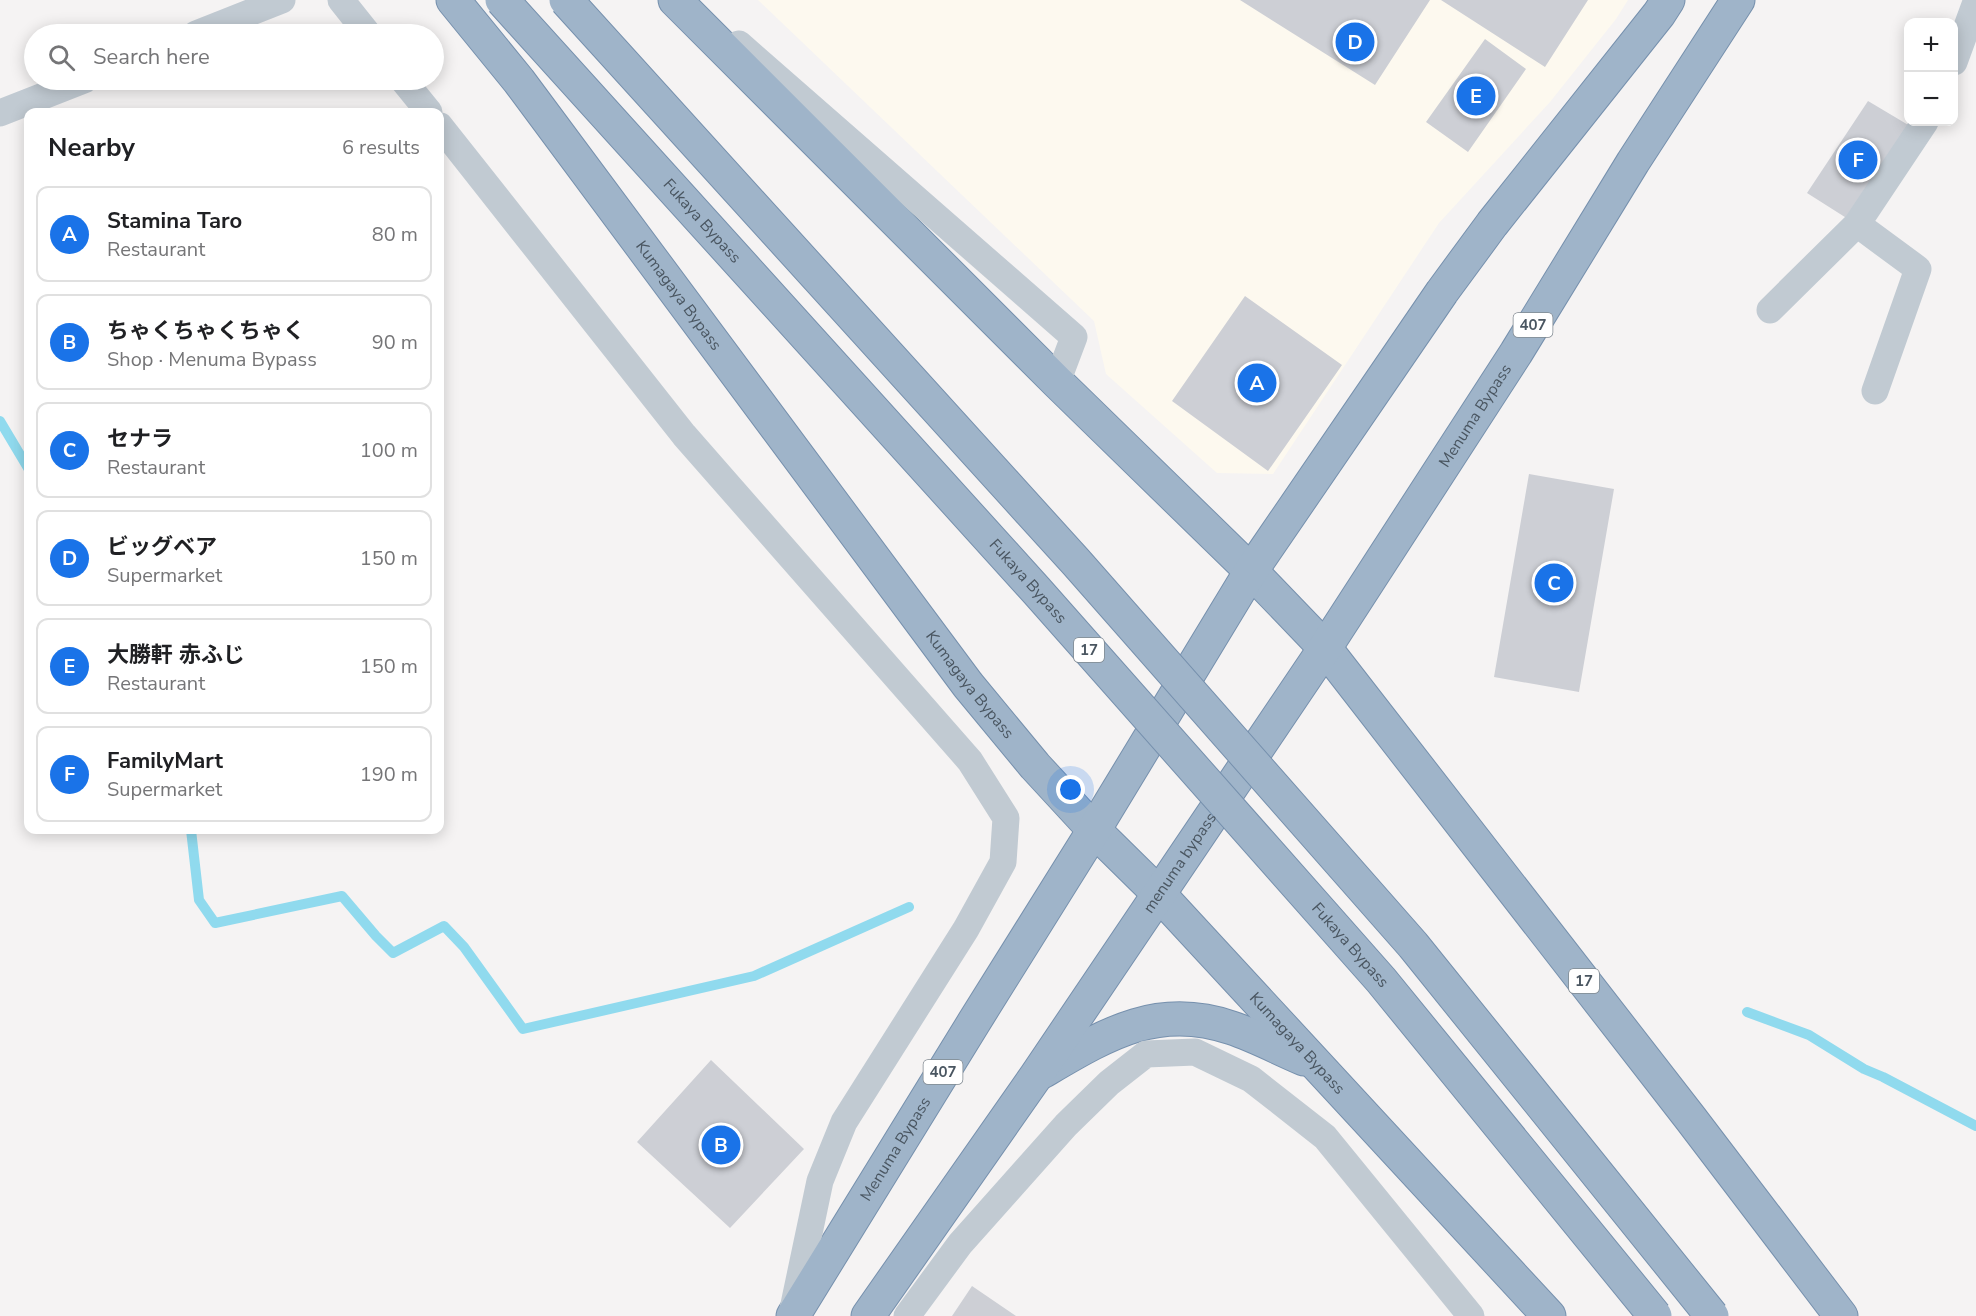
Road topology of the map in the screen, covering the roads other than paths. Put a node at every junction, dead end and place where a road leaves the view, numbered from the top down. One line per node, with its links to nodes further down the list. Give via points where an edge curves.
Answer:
1 (282, 0): 11 (street)
2 (340, 0): 12 (street)
3 (453, 0): 26 (highway, Kumagaya Bypass, via 519,81 968,685)
4 (502, 0): 35 (highway, Fukaya Bypass / 17, bridge, via 1044,598 1381,980)
5 (566, 0): 36 (highway, bridge, via 1076,561 1413,945)
6 (675, 0): 22 (highway, 17)
7 (689, 0): 22 (street, via 1074,337)
8 (1668, 0): 24 (highway, 407, via 1442,292)
9 (1738, 0): 25 (highway, Menuma Bypass / 407)
10 (1976, 2): 13 (street)
11 (221, 24)
12 (360, 24)
13 (1958, 49)
14 (59, 90): 17 (street)
15 (411, 90): 16 (street)
16 (426, 108)
17 (0, 113)
18 (1922, 126): 20 (street)
19 (444, 131): 30 (street, via 684,435 970,761 1006,818 1004,862 844,1122 820,1180)
20 (1857, 224): 21 (street); 23 (street, via 1918,269)
21 (1770, 310)
22 (1057, 382): 24 (highway, 17)
23 (1875, 391)
24 (1251, 571): 25 (highway, 17); 26 (highway, 407)
25 (1325, 648): 27 (highway, menuma bypass / 407); 37 (highway, 17)
26 (1094, 830): 27 (highway, Kumagaya Bypass); 30 (highway, Menuma Bypass / 407)
27 (1158, 893): 28 (highway, Kumagaya Bypass); 29 (highway, menuma bypass / 407)
28 (1317, 1064): 29 (highway, 407, via 1231,1027 1190,1018 1141,1022 1100,1038); 34 (highway, Kumagaya Bypass)
29 (1036, 1076): 31 (highway, 407)
30 (792, 1316)
31 (868, 1316)
32 (907, 1316): 33 (street, via 960,1244 1066,1125 1109,1083 1146,1054 1195,1052 1251,1078 1325,1137)
33 (1471, 1316)
34 (1549, 1316)
35 (1655, 1316)
36 (1712, 1316)
37 (1841, 1316)

